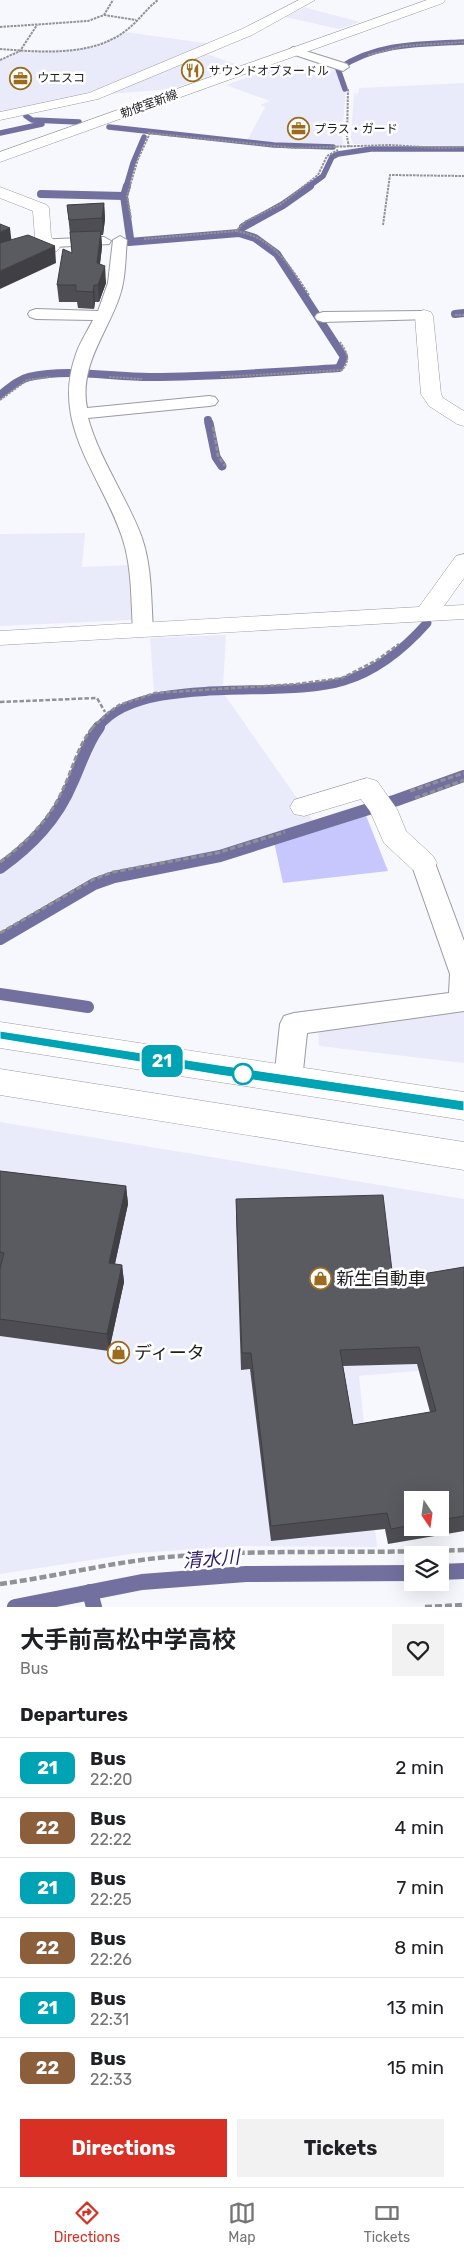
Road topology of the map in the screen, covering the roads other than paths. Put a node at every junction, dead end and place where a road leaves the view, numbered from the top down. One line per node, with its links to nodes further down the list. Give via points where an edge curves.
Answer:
1 (309, 0): 5 (street, via 247,32)
2 (440, 0): 3 (street, 勅使室新線)
3 (294, 51): 4 (lane); 6 (street, 勅使室新線)
4 (343, 67)
5 (93, 96): 6 (street); 7 (street)
6 (130, 111): 8 (street, 勅使室新線)
7 (0, 116)
8 (0, 158)
9 (0, 192): 10 (street, via 41,208 43,238)
10 (49, 245): 11 (lane, via 26,246); 13 (lane, via 127,240)
11 (0, 255)
12 (36, 314): 13 (lane)
13 (103, 316): 17 (lane, via 86,349 77,393)
14 (424, 316): 15 (lane); 18 (street, via 431,394 442,407)
15 (323, 317)
16 (209, 401): 17 (lane)
17 (79, 414): 22 (lane, via 102,475 130,530 138,565)
18 (464, 420)
19 (464, 561): 21 (street)
20 (464, 612): 21 (street)
21 (426, 615): 22 (street)
22 (142, 630): 23 (street)
23 (0, 638)
24 (299, 818): 25 (street, via 366,787 381,806 394,836)
25 (423, 863): 26 (lane, via 463,974)
26 (463, 1001): 28 (lane, via 294,1024)
27 (0, 1035): 28 (street)
28 (288, 1080): 30 (street)
29 (0, 1082): 31 (street)
30 (464, 1106)
31 (464, 1156)

